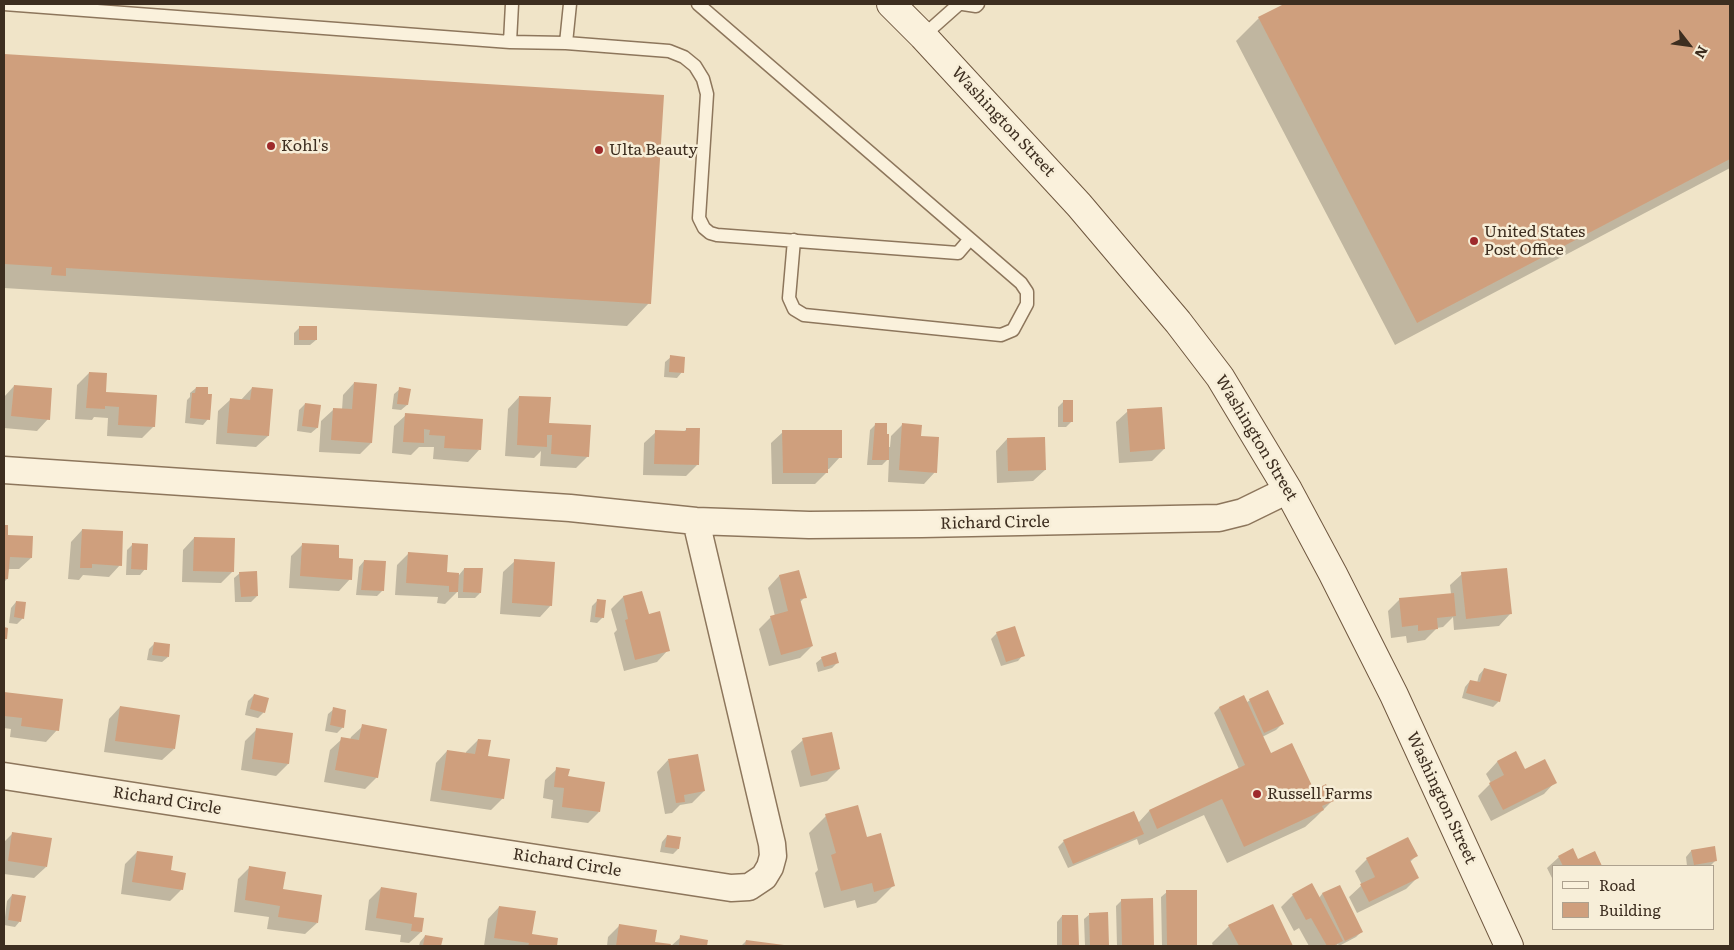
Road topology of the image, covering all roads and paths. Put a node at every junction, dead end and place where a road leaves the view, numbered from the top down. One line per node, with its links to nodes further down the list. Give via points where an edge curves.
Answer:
1 (4, 4): 12 (lane)
2 (512, 4): 12 (lane)
3 (570, 4): 10 (lane)
4 (578, 4): 10 (lane)
5 (698, 4): 15 (lane)
6 (891, 4): 11 (main road, Washington Street)
7 (958, 4): 11 (lane)
8 (963, 4): 9 (lane)
9 (978, 4)
10 (567, 22): 13 (lane)
11 (923, 36): 17 (main road, Washington Street, via 1079,205 1178,322 1220,377)
12 (510, 42): 13 (lane)
13 (566, 43): 14 (lane, via 669,51 690,61 699,72 707,94 699,213 701,225 714,234)
14 (794, 240): 15 (lane, via 958,253); 15 (lane, via 789,298 800,314 997,335 1007,333 1015,327 1025,307 1027,292 1021,283)
15 (970, 240)
16 (4, 470): 18 (street, Richard Circle, via 570,508)
17 (1288, 490): 18 (street, Richard Circle, via 1243,512 1219,518 818,525); 20 (main road, Washington Street, via 1394,695)
18 (696, 520): 19 (street, Richard Circle, via 774,856 764,877 749,887 732,888)
19 (4, 776)
20 (1509, 946)

